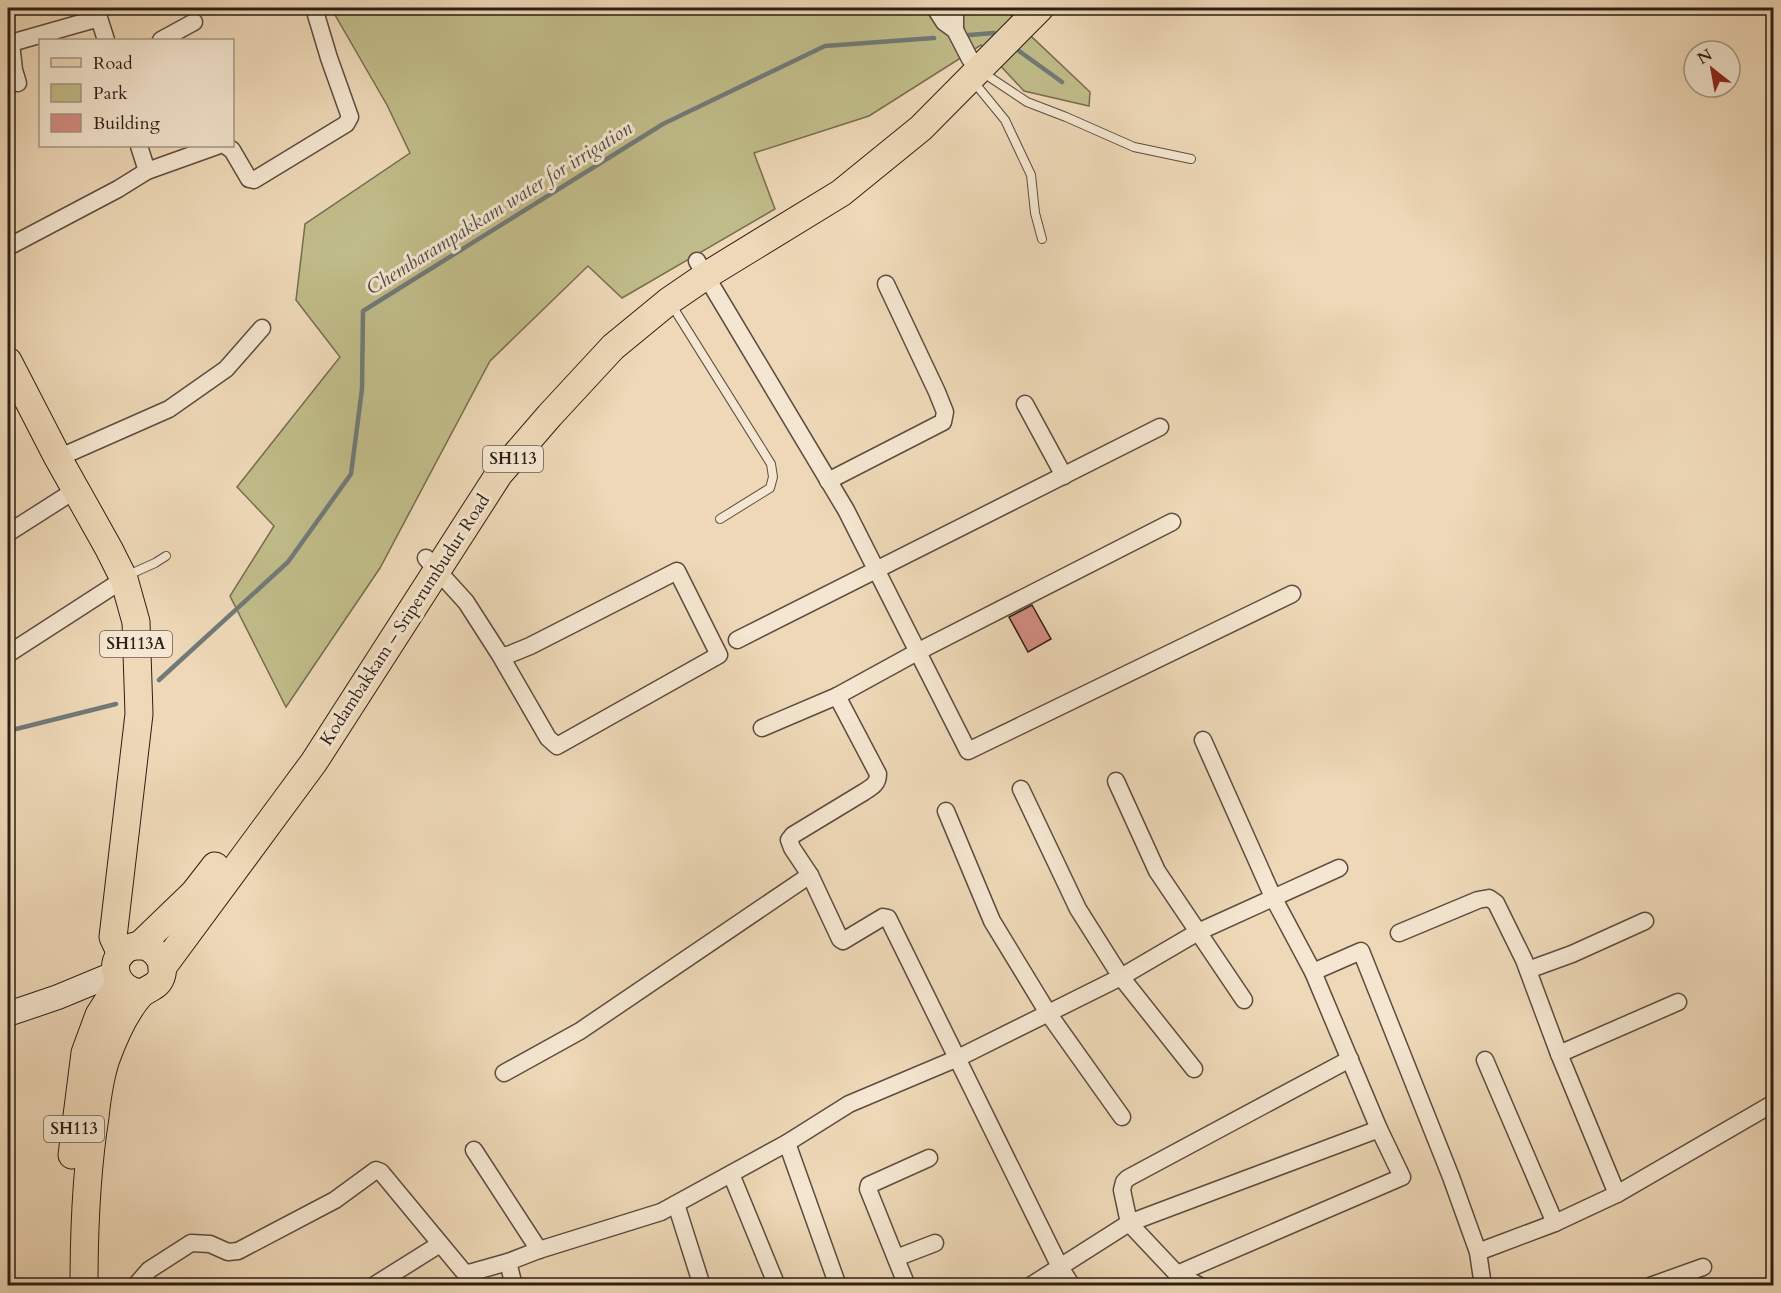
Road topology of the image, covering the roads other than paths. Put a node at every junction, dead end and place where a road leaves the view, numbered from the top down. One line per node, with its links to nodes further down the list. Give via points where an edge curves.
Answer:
1 (314, 8): 14 (street, via 350,117 346,124 254,180 249,179)
2 (935, 8): 7 (street)
3 (950, 8): 7 (street, via 955,14)
4 (1031, 11): 10 (main road, Kodambakkam – Sriperumbudur Road / SH113)
5 (98, 13): 8 (street); 11 (street, via 11,43)
6 (194, 22): 9 (street)
7 (955, 30): 10 (street)
8 (106, 39)
9 (163, 39)
10 (976, 65): 15 (lane, via 1026,102 1134,147); 17 (lane, via 1031,175); 19 (main road, Kodambakkam – Sriperumbudur Road / SH113, via 921,128 841,193)
11 (18, 83)
12 (139, 147): 16 (street)
13 (214, 147): 16 (street)
14 (228, 147)
15 (1191, 159)
16 (147, 171): 18 (street)
17 (1042, 239)
18 (8, 247)
19 (702, 268): 21 (main road, Kodambakkam – Sriperumbudur Road / SH113); 28 (street); 34 (main road, Kodambakkam – Sriperumbudur Road / SH113, via 605,330 583,352 479,476)
20 (886, 284): 28 (street, via 945,412 942,422)
21 (669, 301): 30 (lane, via 771,464 770,488); 34 (main road, Kodambakkam – Sriperumbudur Road / SH113, via 613,347 499,474)
22 (262, 328): 26 (street, via 226,369 169,409)
23 (8, 362): 26 (main road, SH113A)
24 (1025, 404): 27 (street)
25 (1160, 427): 27 (street)
26 (58, 458): 29 (main road, SH113A)
27 (1064, 476): 35 (street)
28 (828, 480): 35 (street)
29 (77, 489): 32 (street); 36 (main road, SH113A)
30 (720, 519)
31 (1172, 522): 39 (street)
32 (8, 533)
33 (166, 556): 36 (lane)
34 (432, 564): 41 (street, via 466,602); 54 (main road, Kodambakkam – Sriperumbudur Road / SH113, via 272,792 194,893); 54 (main road, Kodambakkam – Sriperumbudur Road / SH113, via 314,762 162,968 152,950)
35 (876, 571): 38 (street); 39 (street)
36 (124, 579): 40 (street); 54 (main road, SH113A, via 136,621 138,714 113,937)
37 (1292, 594): 39 (street, via 968,751)
38 (737, 640)
39 (919, 651): 42 (street)
40 (8, 654)
41 (500, 656): 41 (street, via 530,646 677,571 719,655 557,746 548,738)
42 (837, 696): 43 (street); 49 (street, via 878,780 876,785 789,840)
43 (762, 728)
44 (1203, 740): 50 (street)
45 (1116, 781): 52 (street, via 1157,870)
46 (1021, 789): 57 (street, via 1078,909)
47 (946, 811): 60 (street, via 992,921)
48 (1339, 868): 50 (street)
49 (810, 875): 63 (street, via 843,941 883,917 888,918); 67 (street, via 580,1031)
50 (1273, 897): 52 (street); 56 (street)
51 (1645, 921): 55 (street)
52 (1198, 933): 57 (street); 58 (street)
53 (1399, 933): 55 (street, via 1489,898 1496,903)
54 (127, 969): 61 (main road); 88 (main road, Kodambakkam – Sriperumbudur Road / SH113, via 99,1015 85,1053 70,1173); 89 (main road, Kodambakkam – Sriperumbudur Road / SH113, via 121,1025 97,1099 89,1158)
55 (1528, 970): 62 (street)
56 (1313, 972): 64 (street); 82 (street, via 1361,951)
57 (1121, 977): 60 (street); 66 (street)
58 (1244, 1000)
59 (1678, 1002): 62 (street)
60 (1048, 1013): 63 (street); 69 (street)
61 (8, 1014)
62 (1559, 1054): 75 (street)
63 (958, 1058): 71 (street, via 849,1104); 85 (street)
64 (1350, 1059): 70 (street); 77 (street, via 1128,1178 1122,1190)
65 (1485, 1060): 78 (street)
66 (1194, 1069)
67 (504, 1073)
68 (1773, 1103): 75 (street)
69 (1122, 1117)
70 (1379, 1129): 77 (street); 87 (street, via 1402,1177)
71 (787, 1143): 74 (street); 95 (street)
72 (474, 1150): 81 (street)
73 (929, 1158): 83 (street, via 869,1185)
74 (731, 1174): 76 (street); 94 (street)
75 (1617, 1194): 78 (street)
76 (676, 1204): 81 (street); 93 (street)
77 (1129, 1223): 85 (street); 87 (street)
78 (1555, 1223): 82 (street)
79 (935, 1243): 83 (street)
80 (440, 1244): 84 (street, via 462,1271 469,1273); 90 (street, via 376,1170 335,1200 238,1251 190,1243 149,1270); 91 (street)
81 (539, 1250): 84 (street)
82 (1478, 1252): 100 (street)
83 (896, 1258): 96 (street)
84 (508, 1262): 92 (street)
85 (1060, 1267): 97 (street); 98 (street)
86 (1703, 1267): 101 (street)
87 (1177, 1274): 99 (street)
88 (69, 1286)
89 (84, 1286)
90 (135, 1286)
91 (373, 1286)
92 (514, 1286)
93 (702, 1286)
94 (777, 1286)
95 (838, 1286)
96 (907, 1286)
97 (1030, 1286)
98 (1072, 1286)
99 (1200, 1286)
100 (1483, 1286)
101 (1650, 1286)

